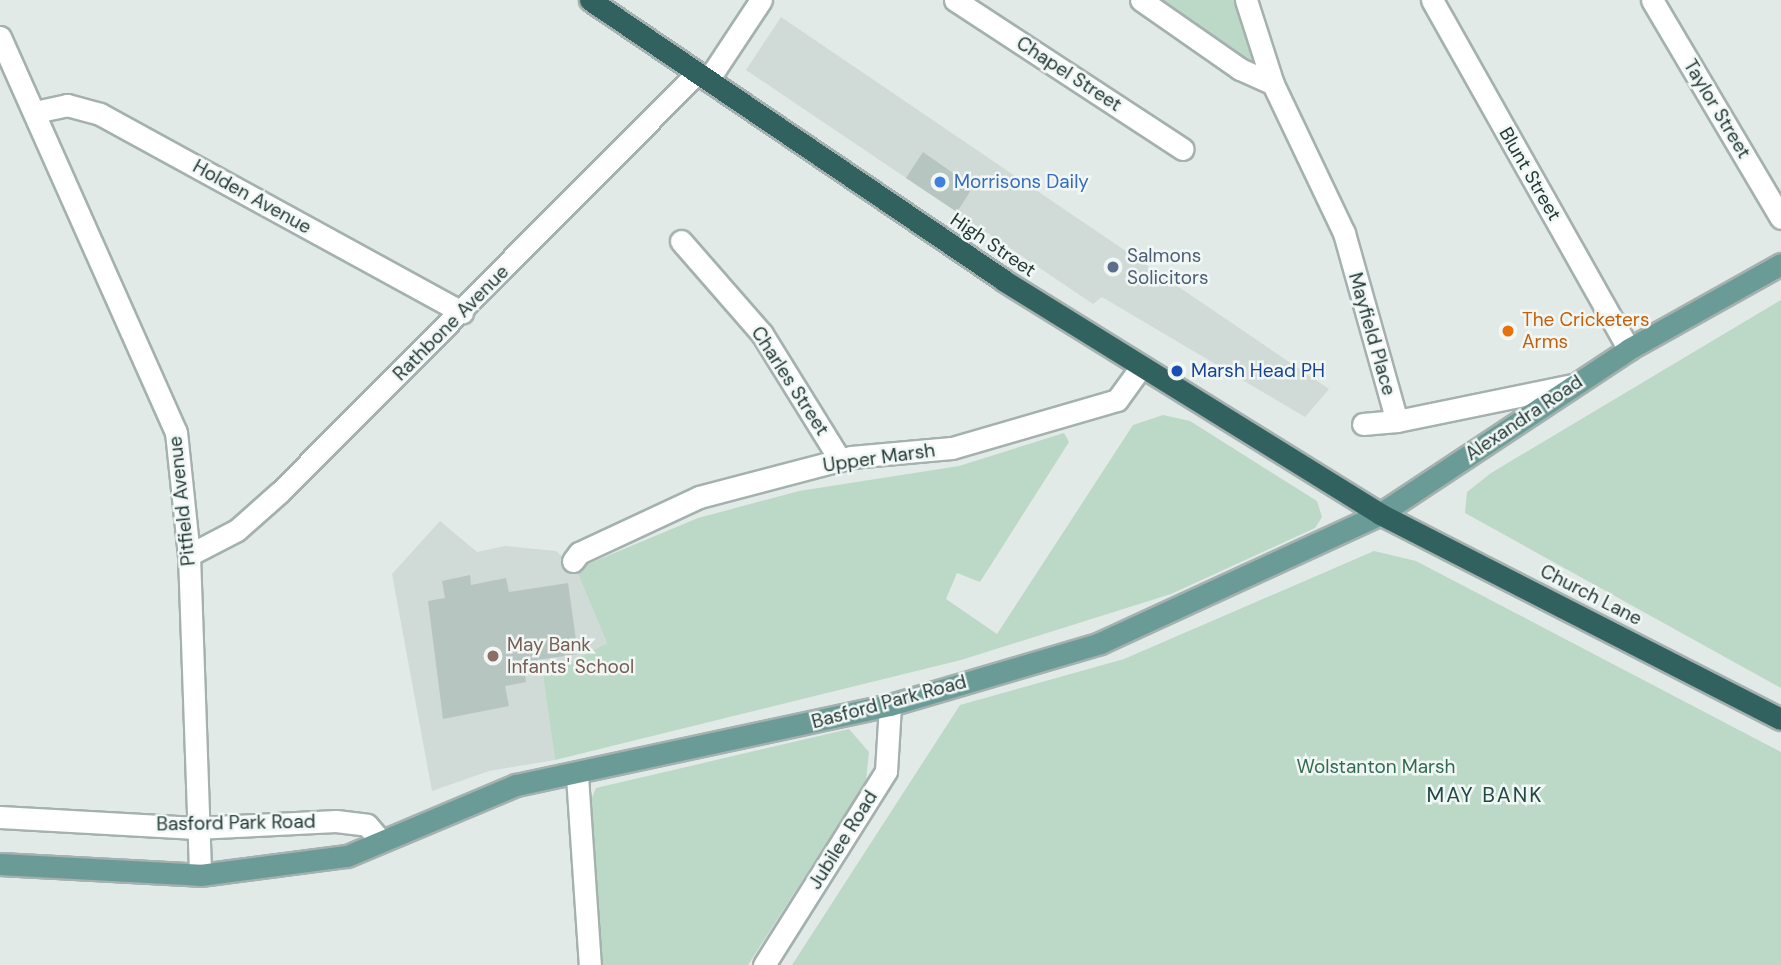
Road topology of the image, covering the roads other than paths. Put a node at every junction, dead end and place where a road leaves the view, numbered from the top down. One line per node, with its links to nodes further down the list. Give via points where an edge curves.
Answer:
1 (590, 0): 9 (highway, High Street)
2 (761, 0): 9 (street, Rathbone Avenue)
3 (955, 0): 12 (street, Chapel Street)
4 (1141, 0): 10 (street, via 1240,69)
5 (1246, 0): 10 (street, Mayfield Place)
6 (1432, 0): 17 (street, Blunt Street)
7 (1652, 0): 13 (street, Taylor Street)
8 (0, 37): 11 (street, Pitfield Avenue)
9 (702, 77): 16 (street, Rathbone Avenue); 18 (highway, High Street)
10 (1273, 84): 20 (street, Mayfield Place, via 1343,233)
11 (35, 112): 16 (street, Holden Avenue, via 66,105 100,114); 24 (street, Pitfield Avenue, via 176,432)
12 (1183, 149)
13 (1781, 218)
14 (681, 241): 22 (street, Charles Street, via 762,334)
15 (1781, 264): 17 (main road, Alexandra Road)
16 (462, 312): 24 (street, Rathbone Avenue, via 237,530)
17 (1629, 349): 19 (main road, Alexandra Road)
18 (1140, 368): 22 (street, Upper Marsh, via 1117,400 952,448); 23 (highway, High Street)
19 (1572, 385): 20 (street, Mayfield Place); 23 (main road, Alexandra Road)
20 (1398, 421): 21 (street)
21 (1363, 424)
22 (840, 460): 25 (street, Upper Marsh, via 699,497 579,553)
23 (1380, 513): 26 (main road, Basford Park Road, via 1100,643); 27 (highway, Church Lane)
24 (189, 555): 30 (street, Pitfield Avenue)
25 (573, 561)
26 (890, 705): 28 (main road, Basford Park Road); 35 (street, Jubilee Road, via 886,771)
27 (1781, 719)
28 (577, 776): 31 (main road, Basford Park Road, via 516,785); 34 (street)
29 (0, 817): 30 (street, Basford Park Road)
30 (196, 828): 31 (street, Basford Park Road, via 336,821 367,825); 33 (street, Pitfield Avenue)
31 (382, 841): 33 (main road, Basford Park Road, via 347,856)
32 (0, 864): 33 (main road, Basford Park Road)
33 (200, 874)
34 (590, 965)
35 (764, 965)

